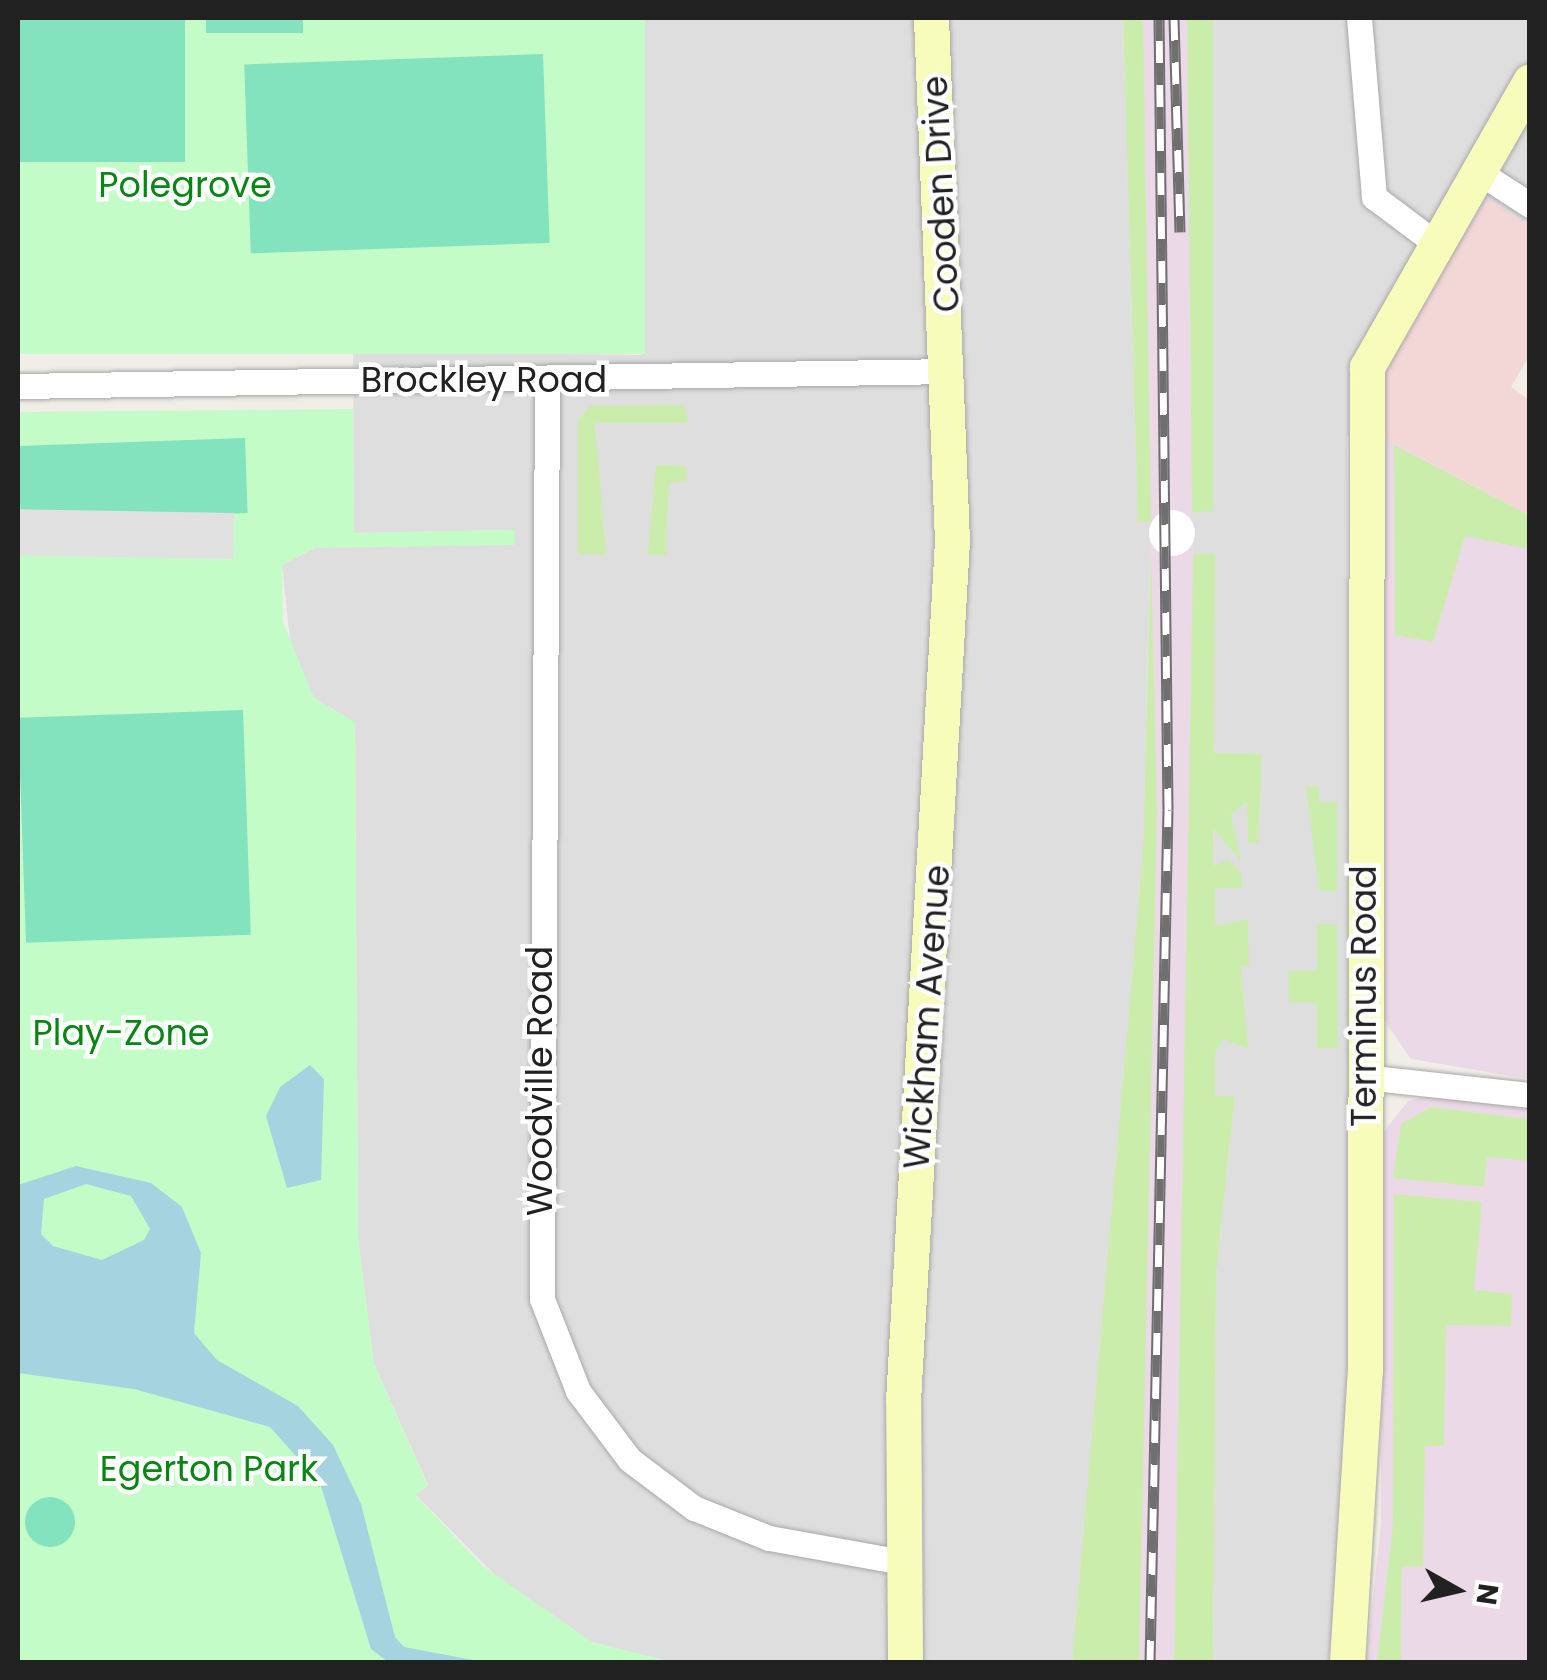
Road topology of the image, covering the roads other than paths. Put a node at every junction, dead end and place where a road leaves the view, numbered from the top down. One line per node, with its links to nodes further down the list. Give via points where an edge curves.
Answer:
1 (930, 18): 7 (street, Cooden Drive)
2 (1360, 18): 6 (street, via 1374,197)
3 (1530, 81): 4 (street, Terminus Road)
4 (1478, 172): 5 (street); 6 (street, Terminus Road)
5 (1530, 206)
6 (1434, 242): 10 (street, Terminus Road, via 1381,331 1364,418)
7 (950, 372): 8 (street, Brockley Road); 12 (street, Wickham Avenue, via 949,675 903,1401)
8 (547, 380): 9 (street, Brockley Road); 12 (street, Woodville Road, via 542,1299 578,1390 630,1460 694,1508 769,1538)
9 (18, 386)
10 (1364, 1077): 11 (street); 14 (street, Terminus Road, via 1361,1544)
11 (1530, 1094)
12 (903, 1562): 13 (street, Wickham Avenue)
13 (905, 1662)
14 (1347, 1662)

